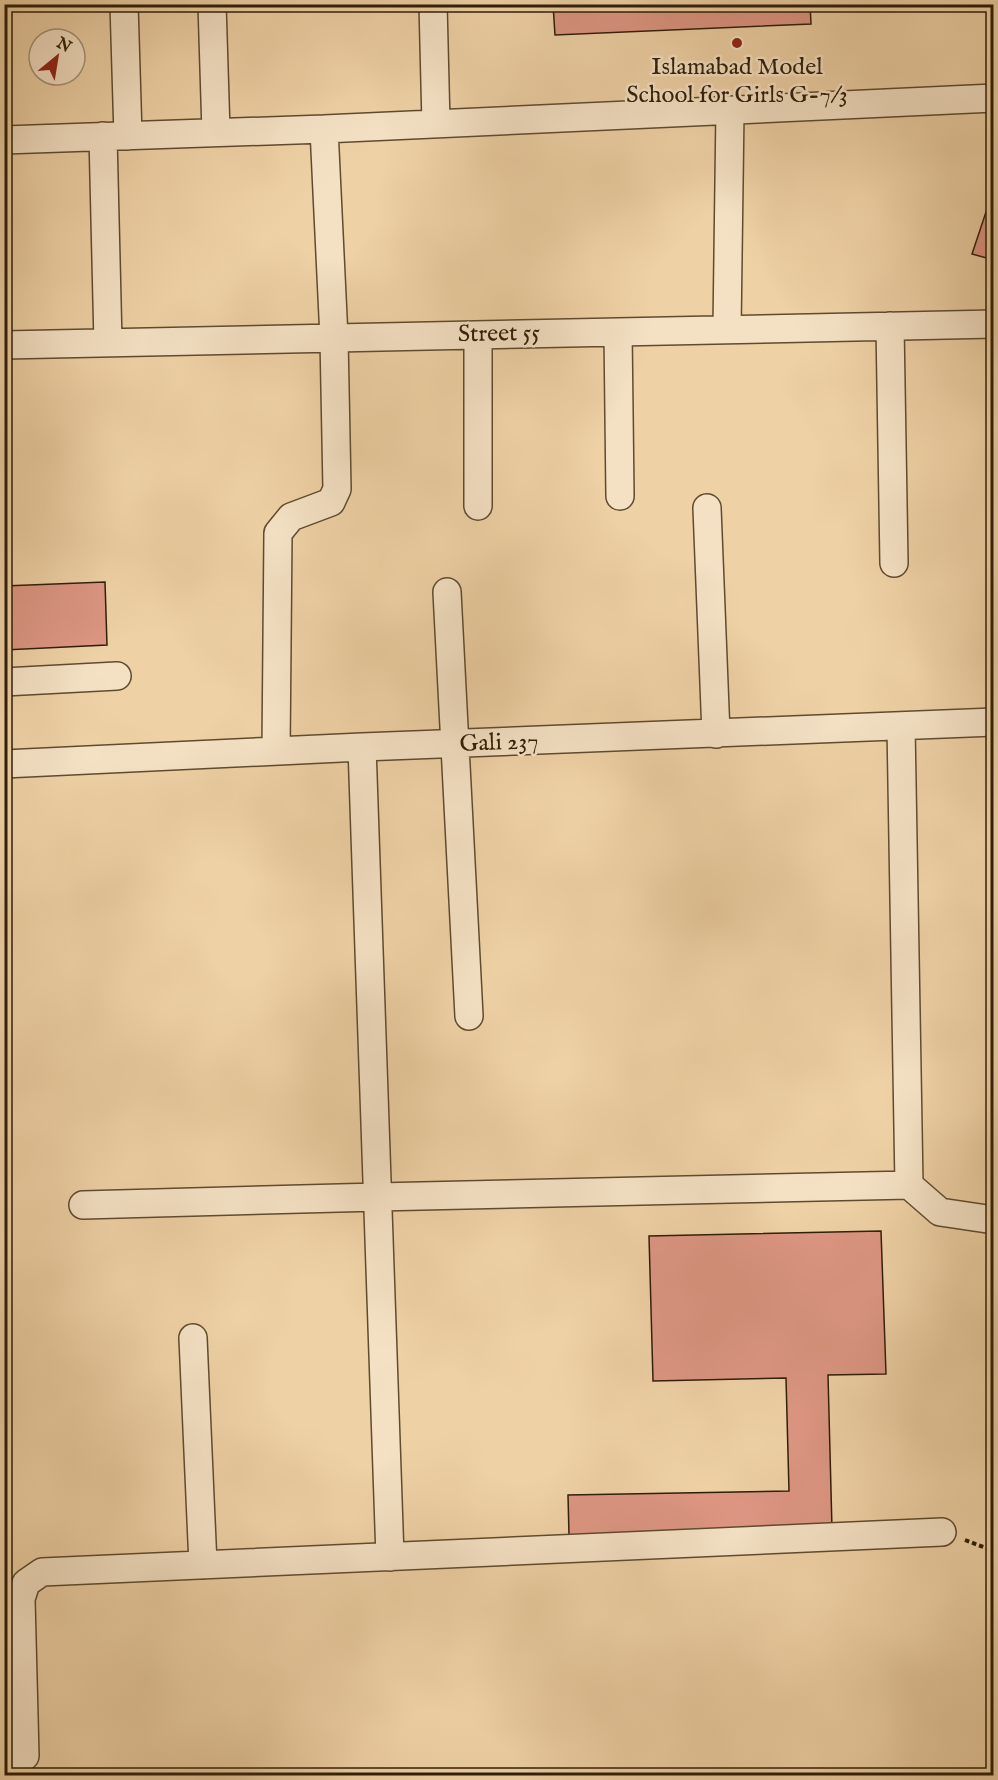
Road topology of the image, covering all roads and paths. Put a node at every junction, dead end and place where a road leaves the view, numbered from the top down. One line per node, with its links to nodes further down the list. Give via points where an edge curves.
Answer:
1 (124, 4): 9 (street)
2 (212, 4): 8 (street)
3 (433, 4): 6 (street)
4 (993, 98): 5 (street)
5 (730, 110): 6 (street); 13 (street)
6 (436, 123): 7 (street)
7 (324, 129): 8 (street); 16 (street)
8 (216, 132): 9 (street)
9 (115, 136): 10 (street); 17 (street)
10 (4, 140)
11 (993, 324): 12 (street, Street 55)
12 (890, 326): 13 (street, Street 55); 22 (street)
13 (727, 329): 14 (street, Street 55)
14 (618, 332): 15 (street, Street 55); 19 (street)
15 (478, 334): 16 (street, Street 55); 20 (street)
16 (334, 338): 17 (street, Street 55); 31 (street, via 338,489 331,502 291,517 278,533)
17 (108, 343): 18 (street, Street 55)
18 (4, 345)
19 (620, 496)
20 (478, 506)
21 (707, 508): 28 (street)
22 (894, 563)
23 (447, 592): 29 (street)
24 (117, 676): 25 (street)
25 (4, 682)
26 (993, 722): 27 (street, Gali 237)
27 (901, 726): 28 (street, Gali 237); 34 (street)
28 (716, 734): 29 (street, Gali 237)
29 (454, 745): 30 (street, Gali 237); 33 (street)
30 (362, 747): 31 (street, Gali 237); 35 (street)
31 (276, 751): 32 (street, Gali 237)
32 (4, 764)
33 (469, 1016)
34 (909, 1185): 35 (street); 37 (street, via 940,1212)
35 (377, 1197): 36 (street); 40 (street)
36 (83, 1205)
37 (993, 1220)
38 (193, 1338): 41 (street)
39 (942, 1532): 40 (street)
40 (390, 1557): 41 (street)
41 (203, 1565): 42 (street, via 42,1572 26,1583 21,1599 25,1756)
42 (4, 1759)

